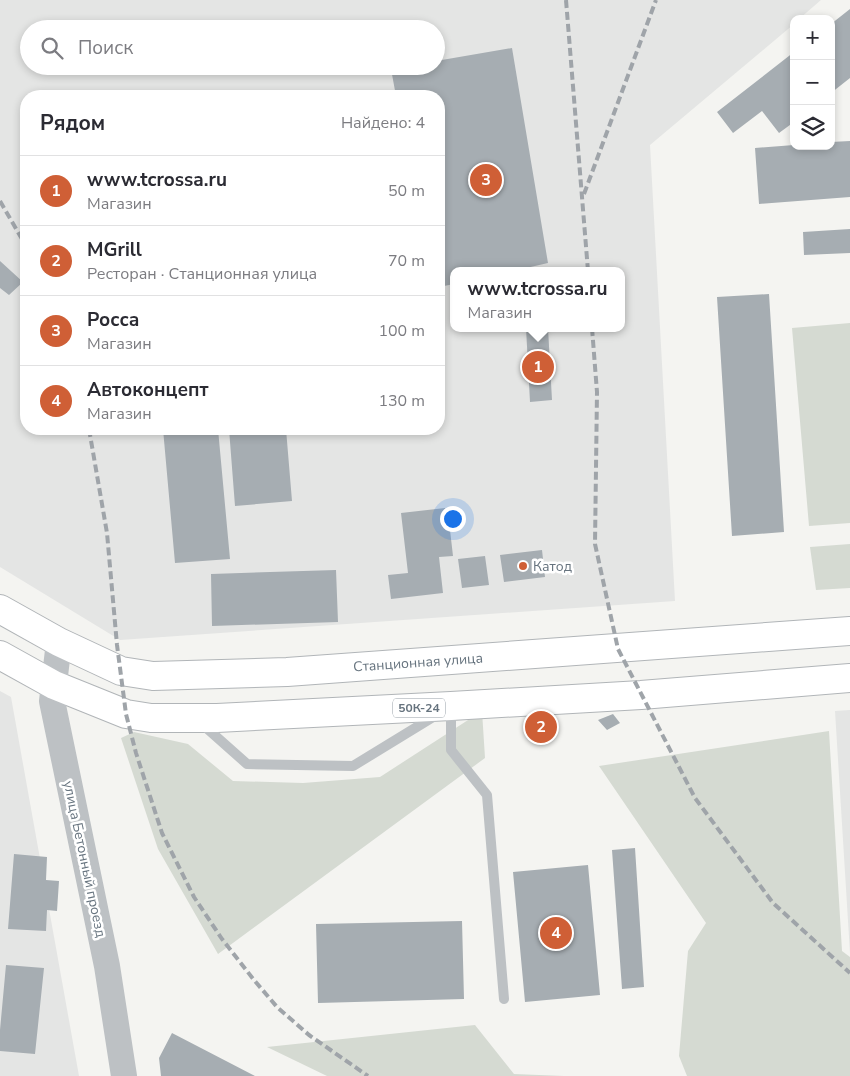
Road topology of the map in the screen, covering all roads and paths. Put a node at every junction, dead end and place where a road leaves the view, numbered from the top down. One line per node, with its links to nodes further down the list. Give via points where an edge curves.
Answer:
1 (0, 609): 3 (main road, Станционная улица)
2 (850, 631): 3 (main road, Станционная улица, via 287,672 153,676 121,671)
3 (59, 642): 6 (street, улица Бетонный проезд)
4 (0, 655): 6 (main road, 50К-24)
5 (850, 678): 7 (main road, 50К-24)
6 (54, 685): 8 (main road, 50К-24, via 126,714 151,718); 10 (street, улица Бетонный проезд, via 52,701 107,966)
7 (451, 706): 8 (main road, 50К-24); 8 (lane, via 352,766 247,764); 9 (lane, via 451,750 487,795)
8 (196, 718)
9 (504, 1000)
10 (124, 1076)

